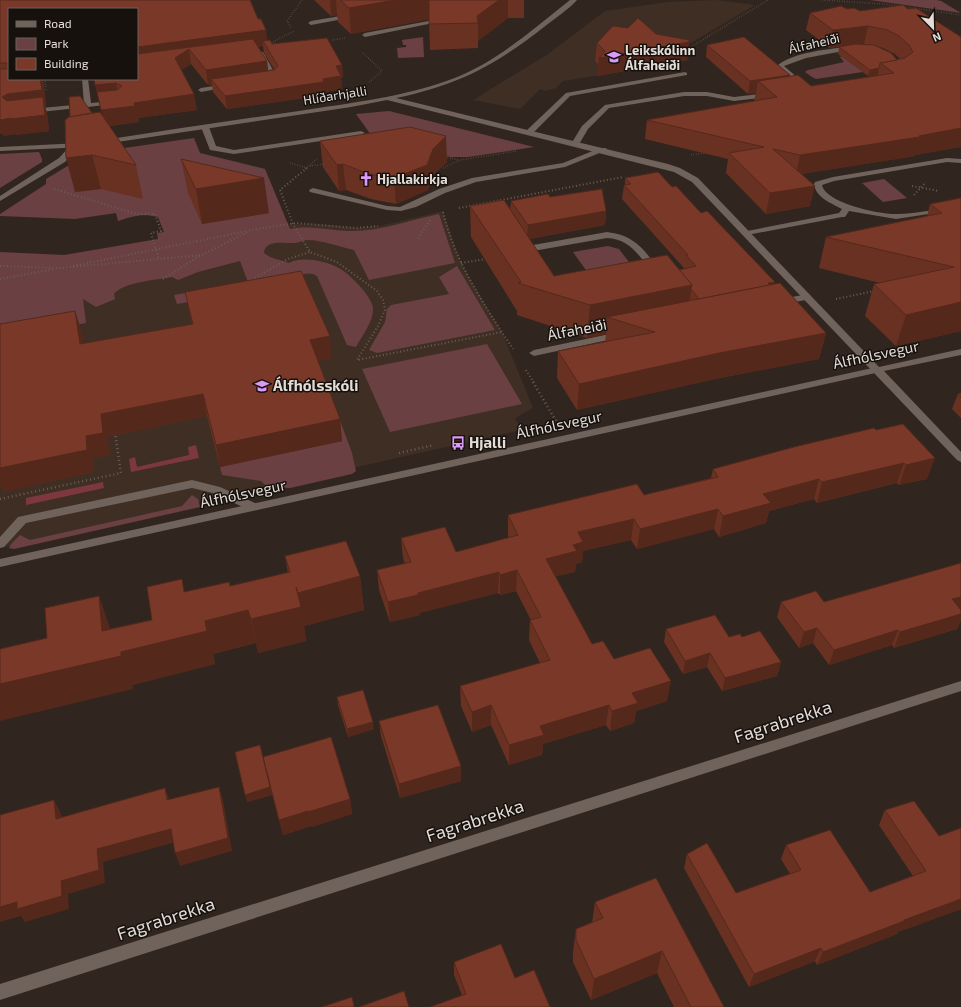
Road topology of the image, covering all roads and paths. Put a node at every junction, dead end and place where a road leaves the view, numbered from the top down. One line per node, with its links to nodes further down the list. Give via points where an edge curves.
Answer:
1 (463, 0): 10 (street, via 442,20)
2 (574, 0): 25 (street, Hlíðarhjalli, via 488,64 455,80)
3 (768, 0): 13 (path)
4 (822, 0): 6 (path, via 884,4)
5 (359, 14): 7 (street)
6 (961, 16)
7 (311, 23)
8 (294, 31): 9 (path)
9 (285, 35)
10 (365, 35)
11 (861, 46): 23 (street, Álfaheiði, via 798,59 780,66 808,89)
12 (251, 51): 18 (street, via 262,49 275,79)
13 (684, 52)
14 (366, 56): 19 (path, via 382,71)
15 (685, 74): 30 (street, via 568,94)
16 (45, 80): 21 (path)
17 (85, 80): 27 (street)
18 (261, 81)
19 (367, 83)
20 (233, 85): 22 (street)
21 (46, 87)
22 (201, 90)
23 (801, 90)
24 (775, 94): 34 (street, via 734,99 707,94 684,94 607,106 585,128)
25 (388, 98): 29 (street, Hlíðarhjalli); 30 (street)
26 (120, 102): 27 (street)
27 (88, 105): 28 (street)
28 (26, 112)
29 (205, 127): 31 (street, via 213,148 234,152); 32 (street, Hlíðarhjalli)
30 (529, 132): 34 (street)
31 (361, 133)
32 (97, 143)
33 (89, 144): 35 (street)
34 (575, 144): 38 (street)
35 (74, 147): 36 (street); 52 (street, via 62,160)
36 (0, 149)
37 (521, 150): 42 (path, via 460,160)
38 (603, 150): 51 (street, via 565,165 475,180 400,209); 64 (street, via 665,166 688,175 702,185)
39 (711, 152): 40 (path)
40 (688, 156)
41 (320, 157): 47 (path)
42 (445, 157)
43 (947, 160): 44 (street); 54 (street, via 833,179 818,184 819,190 828,198); 59 (path)
44 (961, 161)
45 (286, 162): 48 (path)
46 (325, 164): 47 (path)
47 (310, 166): 48 (path)
48 (308, 168): 61 (path, via 280,190)
49 (624, 177): 55 (path)
50 (48, 188): 67 (path, via 137,214 155,214 161,231 151,233)
51 (313, 190)
52 (0, 199)
53 (961, 206): 59 (street)
54 (847, 208): 59 (street); 64 (street, via 842,215)
55 (454, 209)
56 (449, 210): 57 (path)
57 (443, 211): 58 (path); 72 (path)
58 (436, 212)
59 (896, 217)
60 (432, 218): 65 (path)
61 (293, 224): 62 (path, via 356,228); 63 (path); 68 (path)
62 (380, 226)
63 (252, 230): 67 (path); 69 (path)
64 (747, 233): 80 (street)
65 (419, 239)
66 (533, 248): 77 (street, via 606,235 622,236 634,244)
67 (156, 249): 71 (path); 74 (path)
68 (310, 252): 78 (path, via 288,259); 82 (path, via 337,262 377,291 383,300 384,310 378,326 357,360)
69 (202, 255): 71 (path); 76 (path)
70 (491, 258): 72 (path)
71 (159, 259): 74 (path)
72 (461, 263): 82 (path)
73 (0, 266): 74 (path)
74 (60, 268): 75 (path)
75 (0, 279)
76 (163, 279)
77 (662, 279)
78 (248, 282)
79 (878, 290): 80 (path)
80 (810, 300): 81 (street); 88 (street)
81 (770, 304)
82 (502, 332): 84 (path)
83 (626, 334): 86 (street, Álfaheiði)
84 (514, 351)
85 (961, 352): 88 (street, Álfhólsvegur)
86 (534, 353)
87 (522, 364): 89 (path)
88 (877, 370): 93 (street); 95 (street, Álfhólsvegur)
89 (558, 425)
90 (114, 427): 94 (path, via 121,473)
91 (440, 444): 92 (path)
92 (392, 454)
93 (961, 458)
94 (0, 499)
95 (253, 508): 96 (street, via 216,490 192,484 22,520); 97 (street, Álfhólsvegur)
96 (0, 544)
97 (0, 563)
98 (961, 686): 99 (street, Fagrabrekka)
99 (0, 992)

